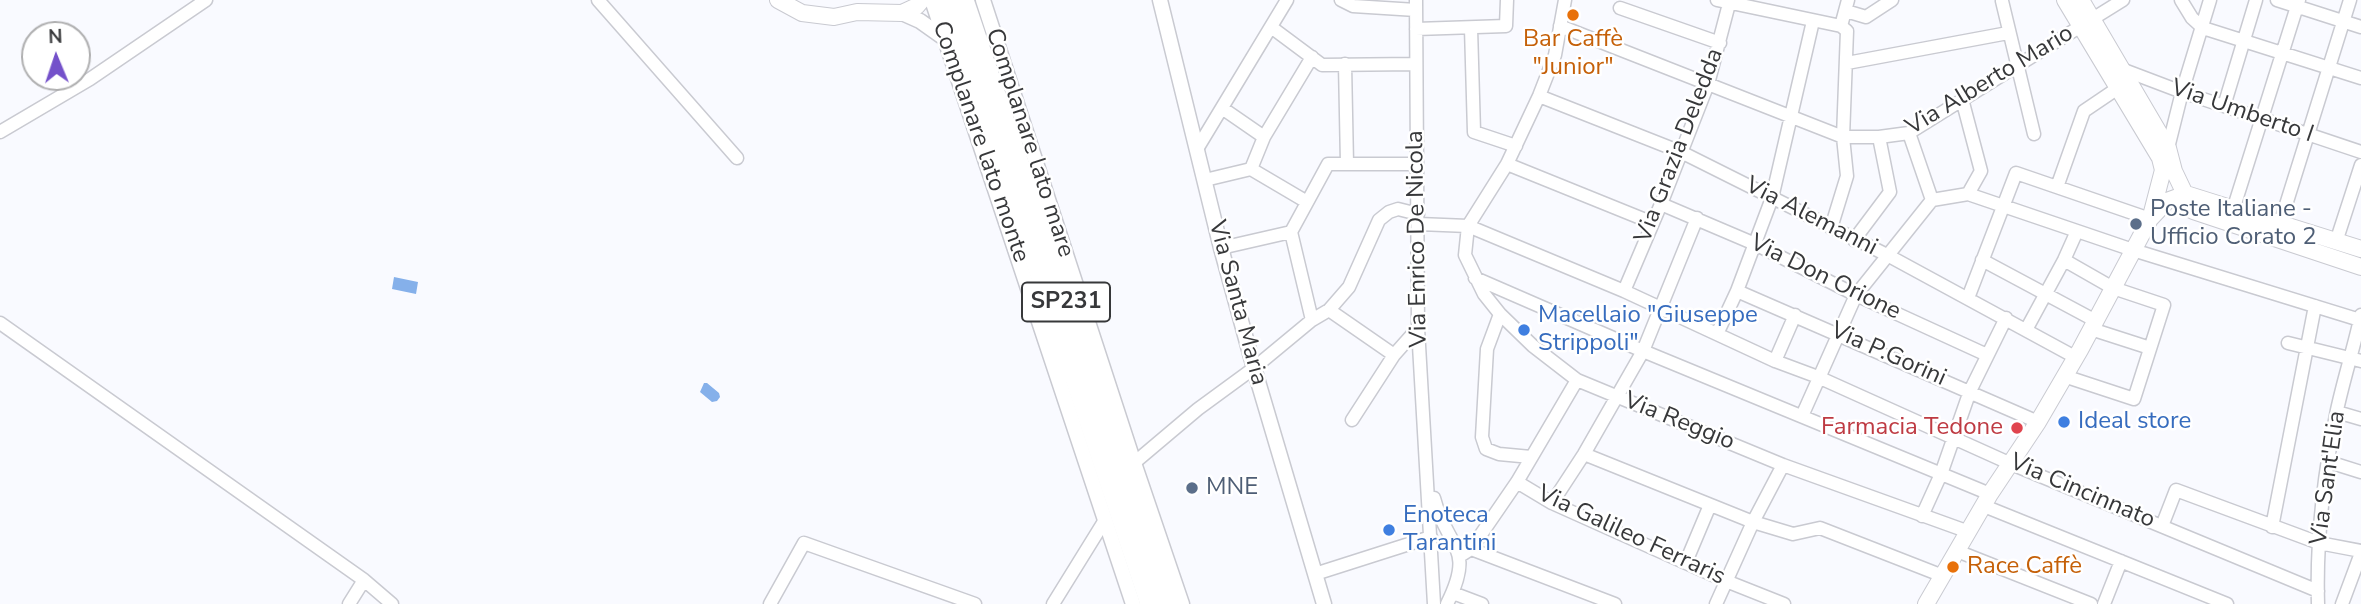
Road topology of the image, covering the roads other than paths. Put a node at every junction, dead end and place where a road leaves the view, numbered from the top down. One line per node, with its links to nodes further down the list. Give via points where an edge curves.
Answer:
1 (206, 0): 68 (street, via 90,79)
2 (598, 0): 79 (street)
3 (778, 0): 32 (main road, via 817,16)
4 (875, 0): 32 (main road)
5 (922, 0): 33 (main road)
6 (932, 0): 47 (street, Complanare lato monte)
7 (948, 0): 195 (highway, SP231)
8 (964, 0): 196 (highway, SP231)
9 (983, 0): 38 (street, Complanare lato mare)
10 (996, 0): 38 (street)
11 (1160, 0): 76 (street, Via Santa Maria)
12 (1287, 0): 41 (street)
13 (1341, 0): 29 (street, via 1353,6)
14 (1507, 0): 42 (street, via 1506,26)
15 (1564, 0): 39 (street)
16 (1788, 0): 34 (street)
17 (1892, 0): 30 (street, via 1866,17)
18 (2065, 0): 37 (main road)
19 (2081, 0): 37 (main road)
20 (2123, 0): 37 (street, Via Alberto Mario)
21 (2181, 0): 44 (street)
22 (2210, 0): 44 (street)
23 (2256, 0): 48 (street)
24 (2277, 0): 28 (street)
25 (2350, 0): 36 (street)
26 (1725, 1): 34 (street); 49 (street, Via Grazia Deledda)
27 (2001, 1): 46 (street)
28 (2298, 3): 36 (street); 50 (street)
29 (1416, 5): 45 (street, Via Enrico De Nicola)
30 (1847, 6): 40 (street)
31 (1620, 8): 49 (street)
32 (858, 12): 33 (main road)
33 (902, 13): 47 (street)
34 (1785, 15): 35 (street)
35 (1813, 21): 40 (street); 66 (street)
36 (2343, 21): 43 (street); 56 (street)
37 (2087, 23): 55 (street, Via Alberto Mario); 57 (main road); 60 (main road)
38 (991, 25): 160 (street, Complanare lato mare)
39 (1560, 26): 59 (street, Via Alberto Mario); 62 (street, via 1555,55)
40 (1840, 26): 52 (street, via 1847,32)
41 (1271, 27): 51 (street); 65 (street)
42 (1471, 27): 45 (street); 75 (street, via 1474,132)
43 (2361, 27)
44 (2203, 28): 48 (street); 61 (street)
45 (1416, 29): 54 (street, Via Enrico De Nicola)
46 (2008, 33): 52 (street); 55 (street)
47 (944, 38): 171 (street, Complanare lato monte)
48 (2244, 39): 50 (street); 64 (street)
49 (1720, 43): 59 (street, Via Grazia Deledda)
50 (2281, 53): 56 (street); 67 (street)
51 (1312, 57): 53 (street, via 1322,65); 73 (street)
52 (1847, 62): 74 (street)
53 (1345, 64): 54 (street); 81 (street)
54 (1416, 64): 82 (street, Via Enrico De Nicola)
55 (2017, 65): 63 (street, Via Alberto Mario); 70 (street)
56 (2327, 68): 58 (street); 71 (street)
57 (2124, 70): 61 (street, Via Umberto I); 80 (main road)
58 (2361, 78)
59 (1708, 84): 66 (street, Via Alberto Mario); 77 (street, Via Grazia Deledda)
60 (2118, 88): 80 (main road); 87 (street, via 2084,111)
61 (2182, 92): 64 (street, Via Umberto I); 80 (street)
62 (1539, 96): 75 (street); 77 (street, Via Alemanni)
63 (1962, 99): 69 (street, Via Alberto Mario); 88 (street, via 1981,171)
64 (2224, 106): 67 (street, Via Umberto I)
65 (1222, 108): 73 (street); 76 (street)
66 (1791, 117): 74 (street, Via Alberto Mario); 90 (street)
67 (2261, 119): 71 (street, Via Umberto I); 95 (street)
68 (0, 132)
69 (1909, 133): 72 (street, Via Alberto Mario); 91 (street)
70 (2034, 134)
71 (2308, 135): 78 (street, Via Umberto I); 100 (street)
72 (1879, 136): 74 (street, Via Alberto Mario); 105 (street, via 1890,192)
73 (1264, 137): 85 (street)
74 (1843, 137): 102 (street, via 1847,176)
75 (1516, 146): 83 (street)
76 (1197, 149): 86 (street, Via Santa Maria)
77 (1681, 152): 90 (street, Via Alemanni); 93 (street, Via Grazia Deledda)
78 (2361, 152)
79 (737, 158)
80 (2166, 162): 89 (main road); 98 (main road)
81 (1347, 164): 82 (street); 92 (street, via 1328,164)
82 (1417, 164): 97 (street, Via Enrico De Nicola)
83 (1507, 164): 99 (street); 101 (street)
84 (2361, 165): 106 (street)
85 (1251, 169): 86 (street); 92 (street)
86 (1205, 180): 108 (street, Via Santa Maria)
87 (2057, 187): 94 (street, via 2016,173); 98 (street)
88 (1968, 194): 91 (street); 94 (street)
89 (2186, 194): 95 (main road); 98 (main road, via 2167,201); 114 (main road, via 2193,211)
90 (1772, 198): 102 (street, Via Alemanni); 107 (street)
91 (1933, 200): 111 (street)
92 (1307, 202): 104 (street)
93 (1661, 204): 96 (street, Via Don Orione); 99 (street, Via Grazia Deledda)
94 (2001, 207): 103 (street); 112 (street)
95 (2233, 210): 100 (main road)
96 (1698, 218): 107 (street, Via Don Orione); 123 (street)
97 (1419, 219): 101 (street, Via Cincinnato); 124 (street, Via Cincinnato, via 1398,209 1379,220 1349,288); 132 (street, Via Enrico De Nicola)
98 (2150, 219): 110 (main road)
99 (1653, 223): 117 (street, Via Grazia Deledda)
100 (2280, 224): 106 (main road)
101 (1468, 226): 115 (street, Via Reggio, via 1465,255); 117 (street, Via Cincinnato)
102 (1831, 228): 105 (street, Via Alemanni)
103 (2077, 231): 110 (street); 113 (street)
104 (1291, 232): 108 (street); 129 (street)
105 (1854, 240): 111 (street, Via Alemanni)
106 (2336, 242): 109 (main road)
107 (1755, 244): 118 (street); 119 (street, Via Don Orione)
108 (1221, 248): 145 (street, Via Santa Maria)
109 (2361, 249)
110 (2133, 250): 116 (main road); 122 (street)
111 (1889, 256): 119 (street); 121 (street, Via Alemanni)
112 (1982, 260): 120 (street); 121 (street)
113 (2064, 260): 116 (street); 120 (street)
114 (2361, 267)
115 (1475, 277): 125 (street, Via Reggio); 139 (street)
116 (2113, 288): 131 (main road); 137 (street, via 2164,305)
117 (1624, 291): 123 (street, Via Cincinnato)
118 (1737, 291): 126 (street, Via P.Gorini); 134 (street)
119 (1856, 295): 135 (street); 141 (street, Via Don Orione)
120 (2045, 295): 131 (street); 133 (street)
121 (1968, 298): 128 (street, Via Alemanni)
122 (2315, 306): 127 (street); 138 (street)
123 (1661, 308): 134 (street, Via Cincinnato); 139 (street)
124 (1329, 310): 129 (street); 140 (street)
125 (1500, 314): 148 (street, Via Reggio); 158 (street, via 1487,349 1482,436 1486,449)
126 (1795, 315): 135 (street, Via P.Gorini); 144 (street)
127 (2360, 317): 143 (street, Via Sant'Elia)
128 (2006, 318): 133 (street, Via Alemanni); 141 (street)
129 (1312, 320): 145 (street)
130 (0, 323): 185 (street)
131 (2093, 325): 137 (street); 142 (main road)
132 (1418, 328): 140 (street); 165 (street, Via Enrico De Nicola)
133 (2026, 330): 142 (street, Via Alemanni)
134 (1717, 334): 144 (street, Via Cincinnato)
135 (1839, 334): 147 (street); 149 (street, Via P.Gorini)
136 (2288, 343): 138 (street)
137 (2150, 348): 146 (street, via 2134,399)
138 (2306, 348): 143 (street); 174 (street)
139 (1643, 351): 150 (street); 152 (street)
140 (1394, 355): 154 (street)
141 (1987, 355): 149 (street)
142 (2075, 357): 146 (main road)
143 (2355, 360): 151 (street, Via Sant'Elia)
144 (1775, 361): 147 (street, Via Cincinnato)
145 (1254, 368): 160 (street); 183 (street, Via Santa Maria)
146 (2064, 376): 155 (main road)
147 (1818, 377): 152 (street); 156 (street, Via Cincinnato)
148 (1577, 380): 150 (street, Via Reggio); 158 (street)
149 (1970, 391): 155 (street, Via P.Gorini); 156 (street)
150 (1617, 397): 157 (street); 162 (street, Via Reggio)
151 (2337, 412): 153 (street); 159 (street, Via Sant'Elia)
152 (1802, 416): 164 (street)
153 (2361, 419)
154 (1352, 421)
155 (2038, 422): 161 (main road)
156 (1955, 437): 161 (street, Via Cincinnato); 164 (street)
157 (1584, 454): 168 (street); 169 (street)
158 (1531, 457): 166 (street)
159 (2329, 462): 163 (street); 177 (street, Via Sant'Elia)
160 (1134, 463): 197 (street, Complanare lato mare)
161 (2009, 463): 167 (main road); 173 (street, Via Cincinnato)
162 (1783, 465): 170 (street, Via Reggio); 172 (street)
163 (2361, 471)
164 (1941, 474): 167 (street); 170 (street)
165 (1429, 477): 176 (street, Via Enrico De Nicola); 180 (street, Via Enrico De Nicola, via 1437,509)
166 (1517, 482): 168 (street, Via Galileo Ferraris); 180 (street)
167 (1987, 500): 175 (main road); 181 (street)
168 (1552, 503): 182 (street, Via Galileo Ferraris)
169 (1710, 505): 172 (street); 182 (street)
170 (1922, 516): 175 (street, Via Reggio)
171 (1105, 520): 193 (street); 194 (street, Complanare lato monte)
172 (1753, 522): 184 (street, via 1793,534 1820,528); 186 (street)
173 (2162, 526): 174 (street, via 2176,490); 188 (street, Via Cincinnato)
174 (2272, 527): 177 (street)
175 (1969, 532): 178 (main road)
176 (1431, 537): 183 (street); 199 (street, Via Enrico De Nicola)
177 (2319, 543): 179 (street); 188 (street, Via Sant'Elia)
178 (1957, 551): 184 (main road); 205 (street)
179 (2361, 552): 208 (street)
180 (1466, 553): 187 (street); 201 (street)
181 (2121, 561): 206 (street); 207 (street)
182 (1686, 562): 186 (street, Via Galileo Ferraris)
183 (1315, 574): 198 (street, Via Santa Maria)
184 (1943, 576): 204 (main road)
185 (364, 580): 189 (street); 190 (street)
186 (1726, 581): 202 (street); 203 (street, Via Galileo Ferraris)
187 (1450, 598): 200 (street)
188 (2318, 598)
189 (349, 604)
190 (392, 604)
191 (770, 604): 192 (street, via 804,542)
192 (975, 604)
193 (1053, 604)
194 (1133, 604)
195 (1150, 604)
196 (1168, 604)
197 (1182, 604)
198 (1324, 604)
199 (1434, 604)
200 (1482, 604)
201 (1615, 604)
202 (1716, 604)
203 (1784, 604)
204 (1926, 604)
205 (2091, 604)
206 (2104, 604)
207 (2227, 604)
208 (2342, 604)

